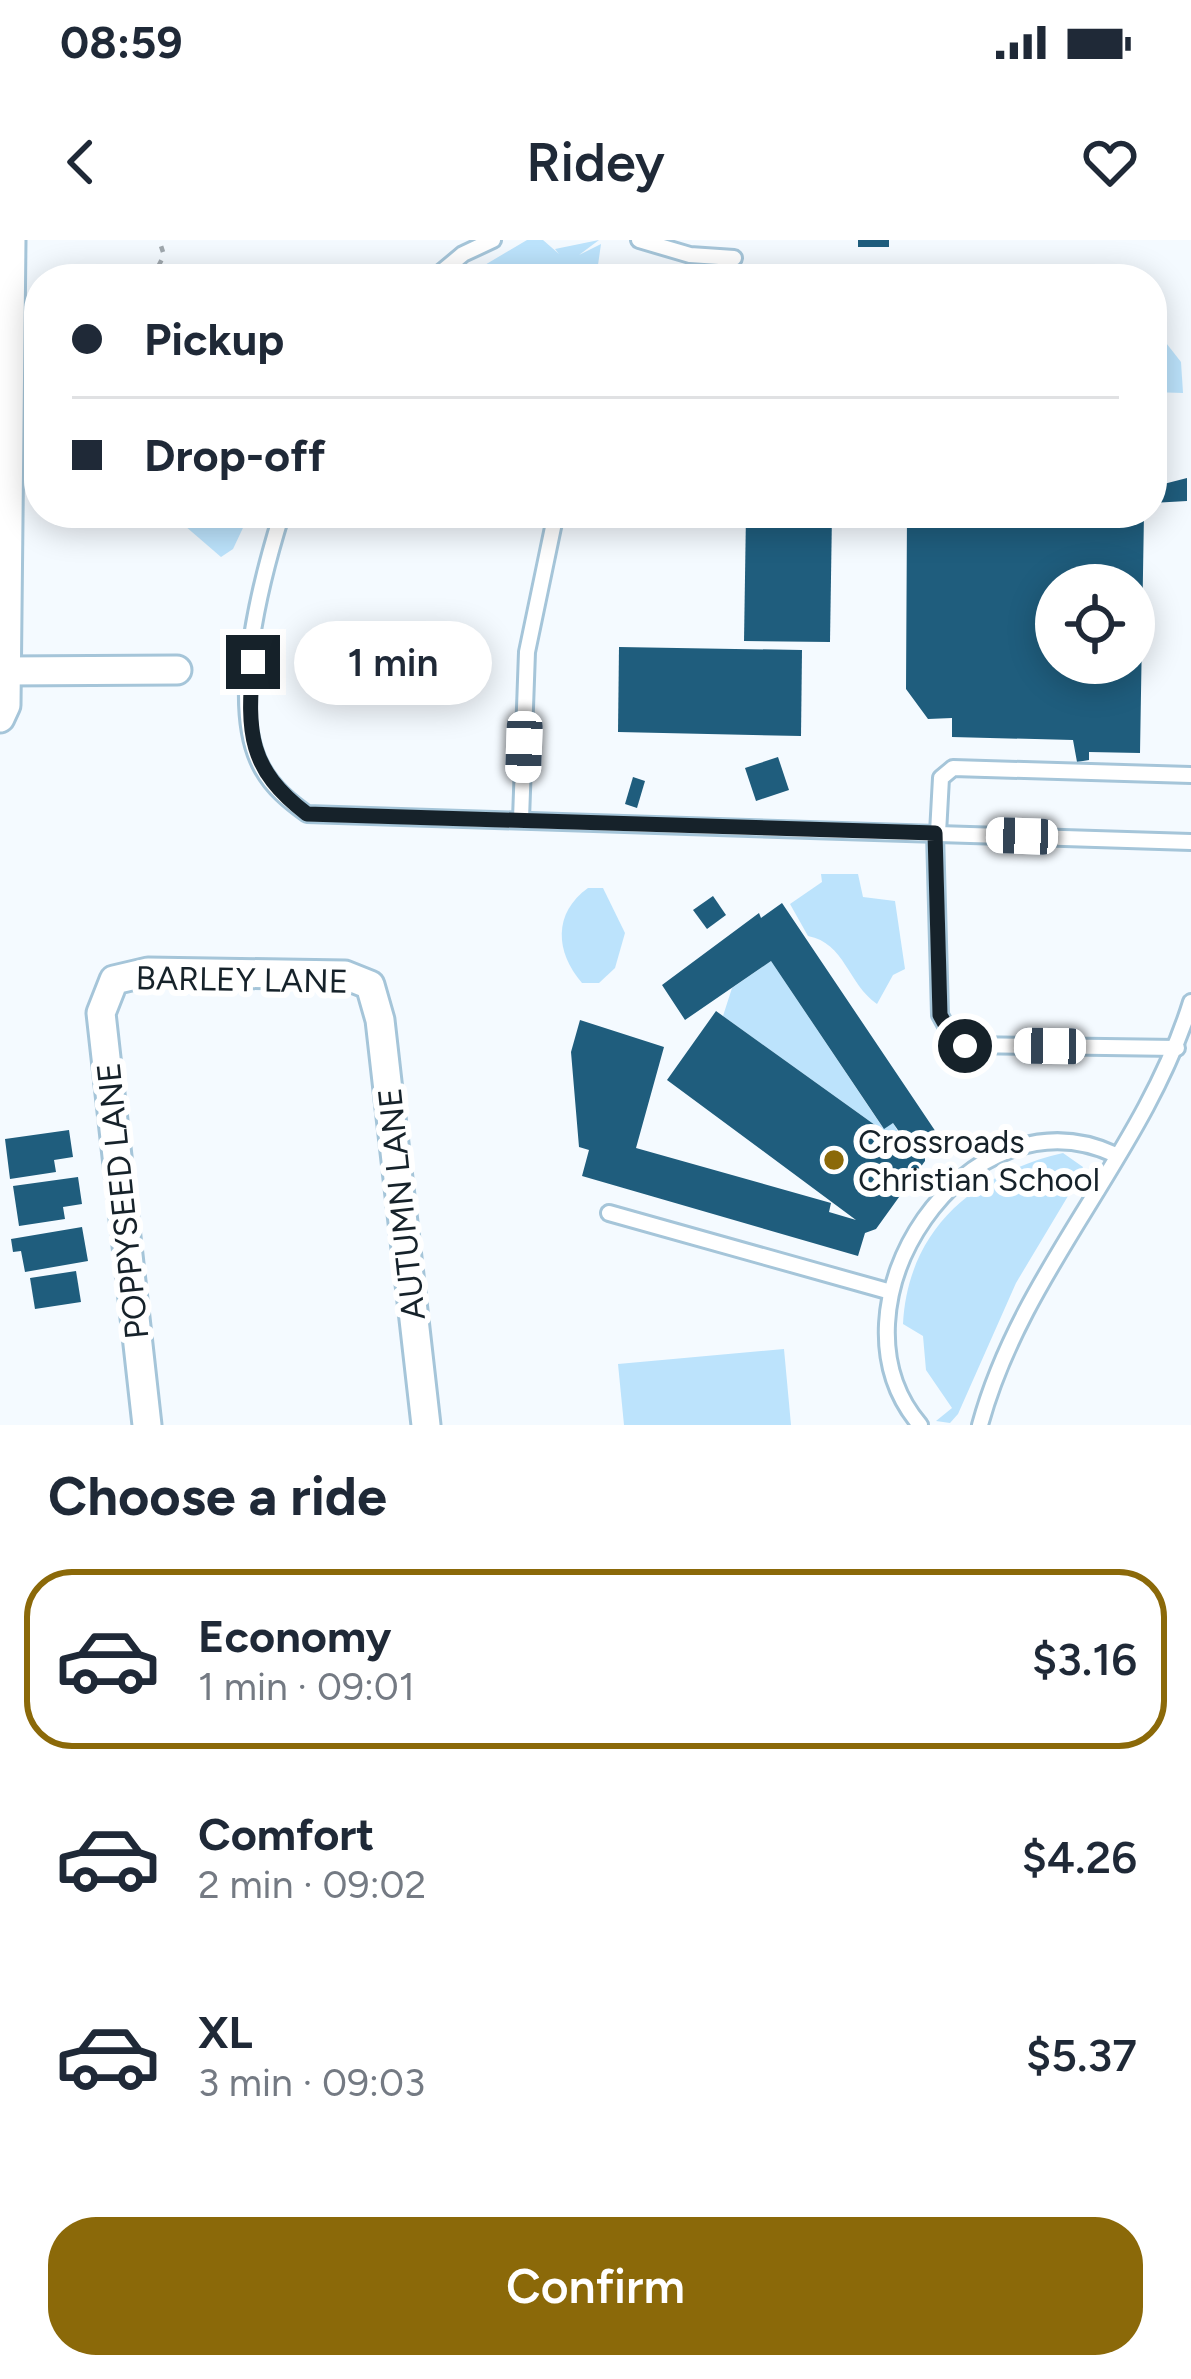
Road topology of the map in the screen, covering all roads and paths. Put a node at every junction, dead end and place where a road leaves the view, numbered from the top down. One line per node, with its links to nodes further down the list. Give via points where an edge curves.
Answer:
1 (11, 240): 6 (street)
2 (493, 240): 5 (lane)
3 (639, 240): 4 (lane)
4 (734, 258)
5 (451, 264)
6 (5, 366): 9 (street)
7 (277, 528): 14 (lane, via 258,589 250,699 252,743 280,793 307,814)
8 (553, 528): 14 (lane, via 527,652)
9 (4, 545): 11 (street)
10 (177, 670): 11 (street)
11 (6, 671): 12 (street)
12 (0, 718)
13 (1191, 776): 15 (lane, via 953,768 941,778)
14 (521, 819): 15 (lane)
15 (937, 833): 16 (lane); 20 (lane, via 940,1015 951,1035 965,1046)
16 (1191, 842)
17 (114, 980): 18 (street, BARLEY LANE, via 148,972 345,975); 24 (street, POPPYSEED LANE, via 101,1013)
18 (370, 986): 25 (street, AUTUMN LANE)
19 (1191, 1002): 20 (lane)
20 (1177, 1048): 21 (lane)
21 (1116, 1155): 23 (lane, via 1062,1138 1007,1148 939,1198); 27 (lane, via 1031,1297)
22 (608, 1213): 23 (lane)
23 (891, 1292): 26 (lane, via 892,1374)
24 (147, 1425)
25 (426, 1425)
26 (920, 1425)
27 (980, 1425)

